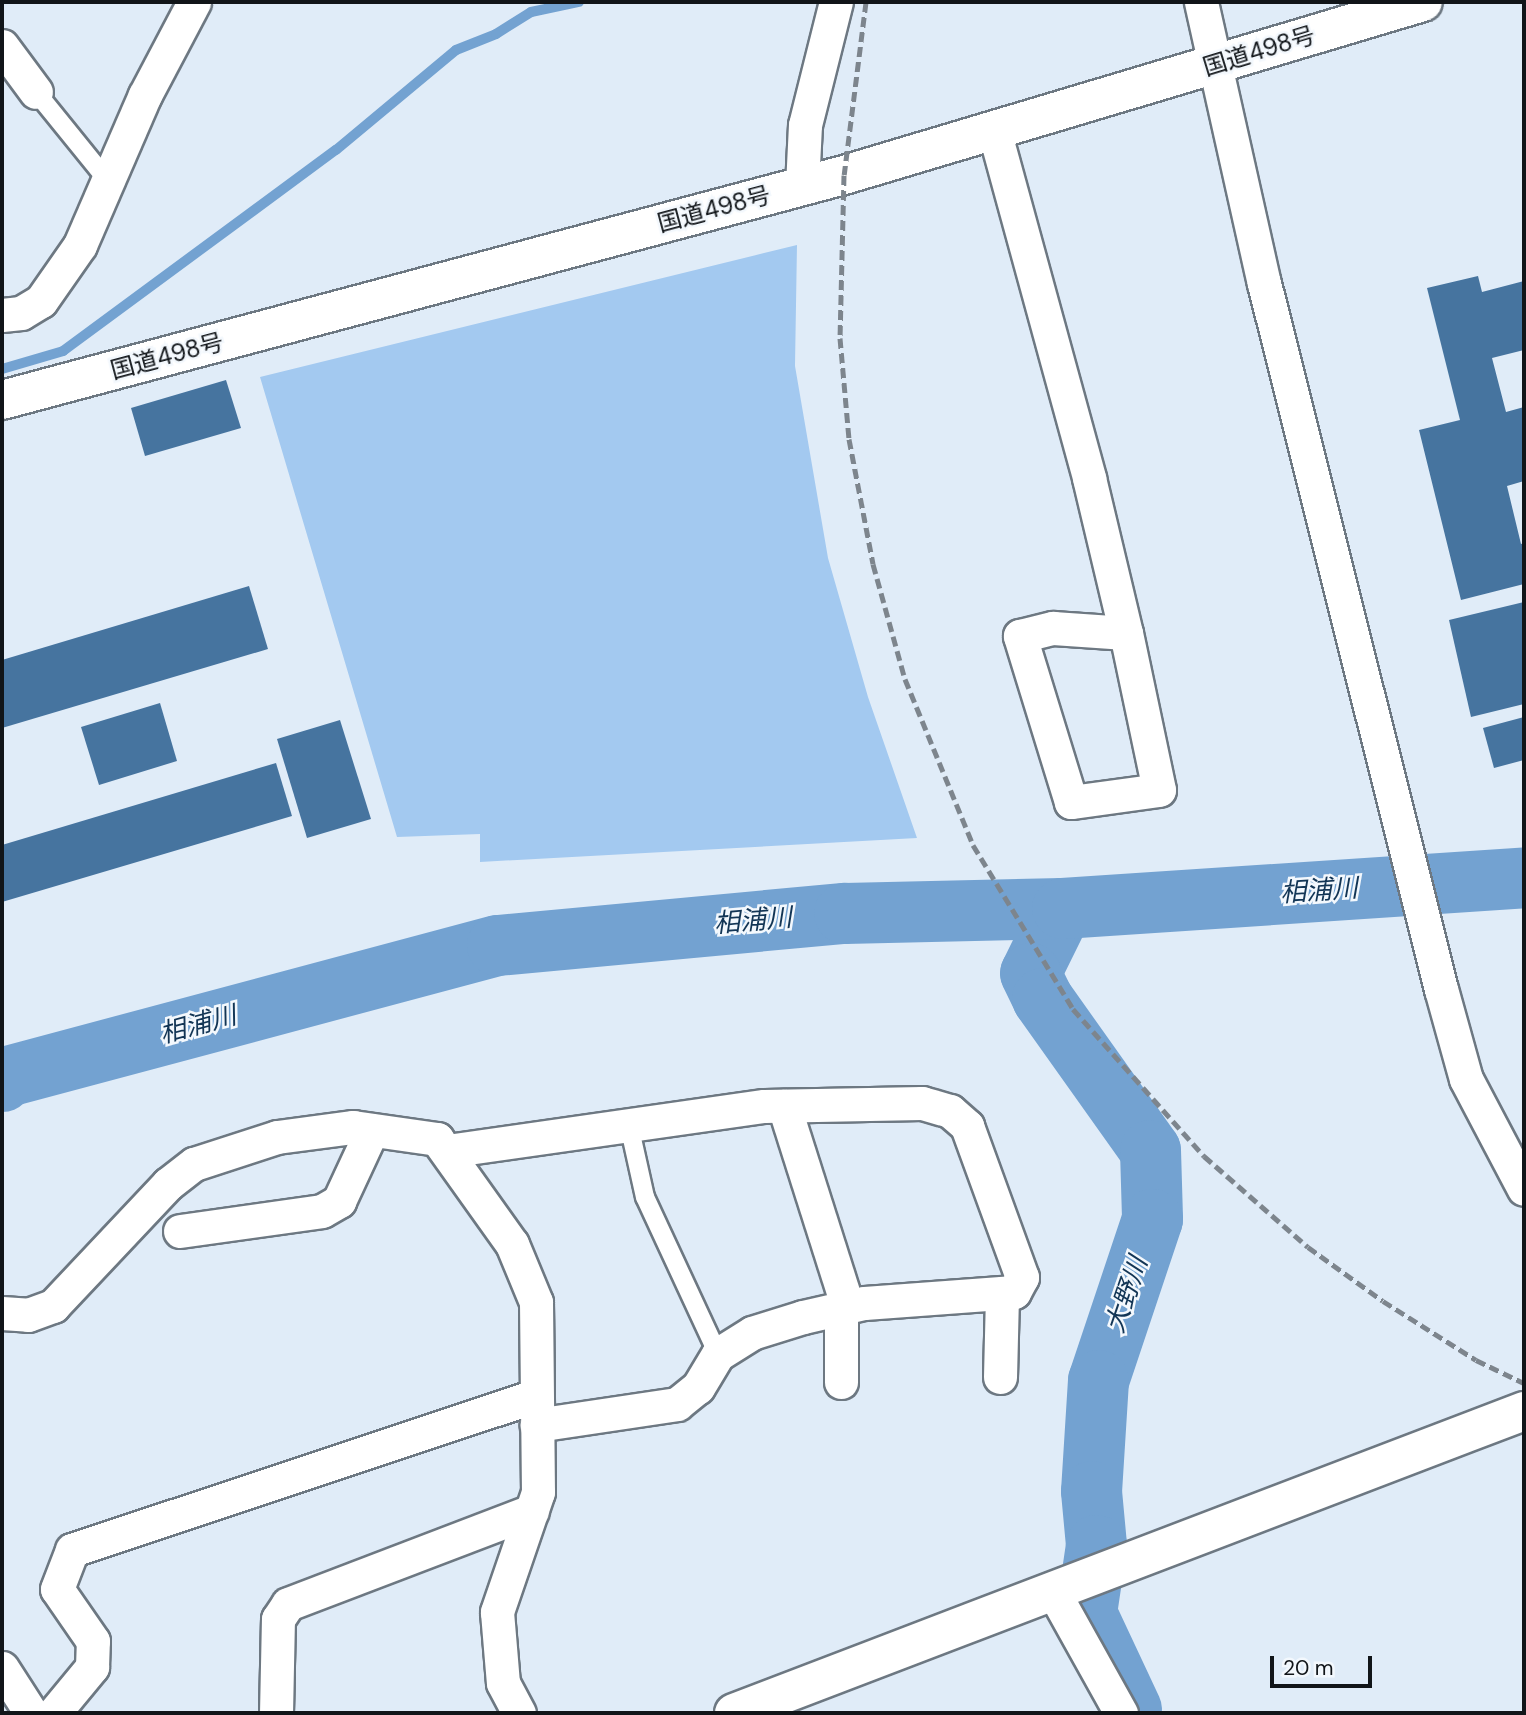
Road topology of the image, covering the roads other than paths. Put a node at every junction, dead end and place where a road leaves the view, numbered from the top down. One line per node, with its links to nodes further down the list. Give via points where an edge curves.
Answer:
1 (194, 2): 9 (street, via 145,94)
2 (836, 2): 10 (street, via 805,125)
3 (1201, 2): 6 (street)
4 (1423, 2): 6 (main road, 国道498号)
5 (2, 46): 7 (street)
6 (1217, 63): 8 (main road, 国道498号); 18 (street, via 1264,284 1441,989 1466,1079)
7 (36, 92): 9 (lane)
8 (994, 130): 10 (main road, 国道498号); 13 (street, via 1089,478)
9 (108, 181): 11 (street, via 80,246 41,301 21,313)
10 (802, 186): 12 (main road, 国道498号)
11 (2, 314)
12 (2, 400)
13 (1126, 633): 13 (street, via 1159,790 1071,802 1020,636 1053,628)
14 (784, 1106): 15 (street); 20 (street, via 922,1103 950,1111 967,1126 1022,1277 1014,1292); 21 (street)
15 (629, 1125): 17 (street); 23 (lane, via 645,1197)
16 (372, 1130): 17 (street, via 437,1139); 19 (street, via 339,1201 322,1211); 22 (street, via 353,1127 276,1138 194,1164 169,1184 53,1306 29,1315)
17 (447, 1151): 26 (street, via 512,1244 536,1302)
18 (1524, 1189)
19 (180, 1231)
20 (1002, 1293): 21 (street); 24 (street)
21 (844, 1306): 23 (street, via 752,1333); 25 (street)
22 (4, 1315)
23 (718, 1354): 26 (street, via 698,1387 677,1404)
24 (1001, 1377)
25 (842, 1382)
26 (537, 1410): 28 (street, via 538,1492); 32 (street, via 72,1550 57,1588 93,1641 92,1667)
27 (1524, 1411): 29 (main road)
28 (532, 1511): 33 (street, via 288,1604 278,1619); 34 (street, via 497,1612 503,1683)
29 (1053, 1591): 35 (main road); 36 (street)
30 (2, 1668): 31 (street)
31 (32, 1713)
32 (54, 1713)
33 (276, 1713)
34 (519, 1713)
35 (734, 1713)
36 (1121, 1713)

